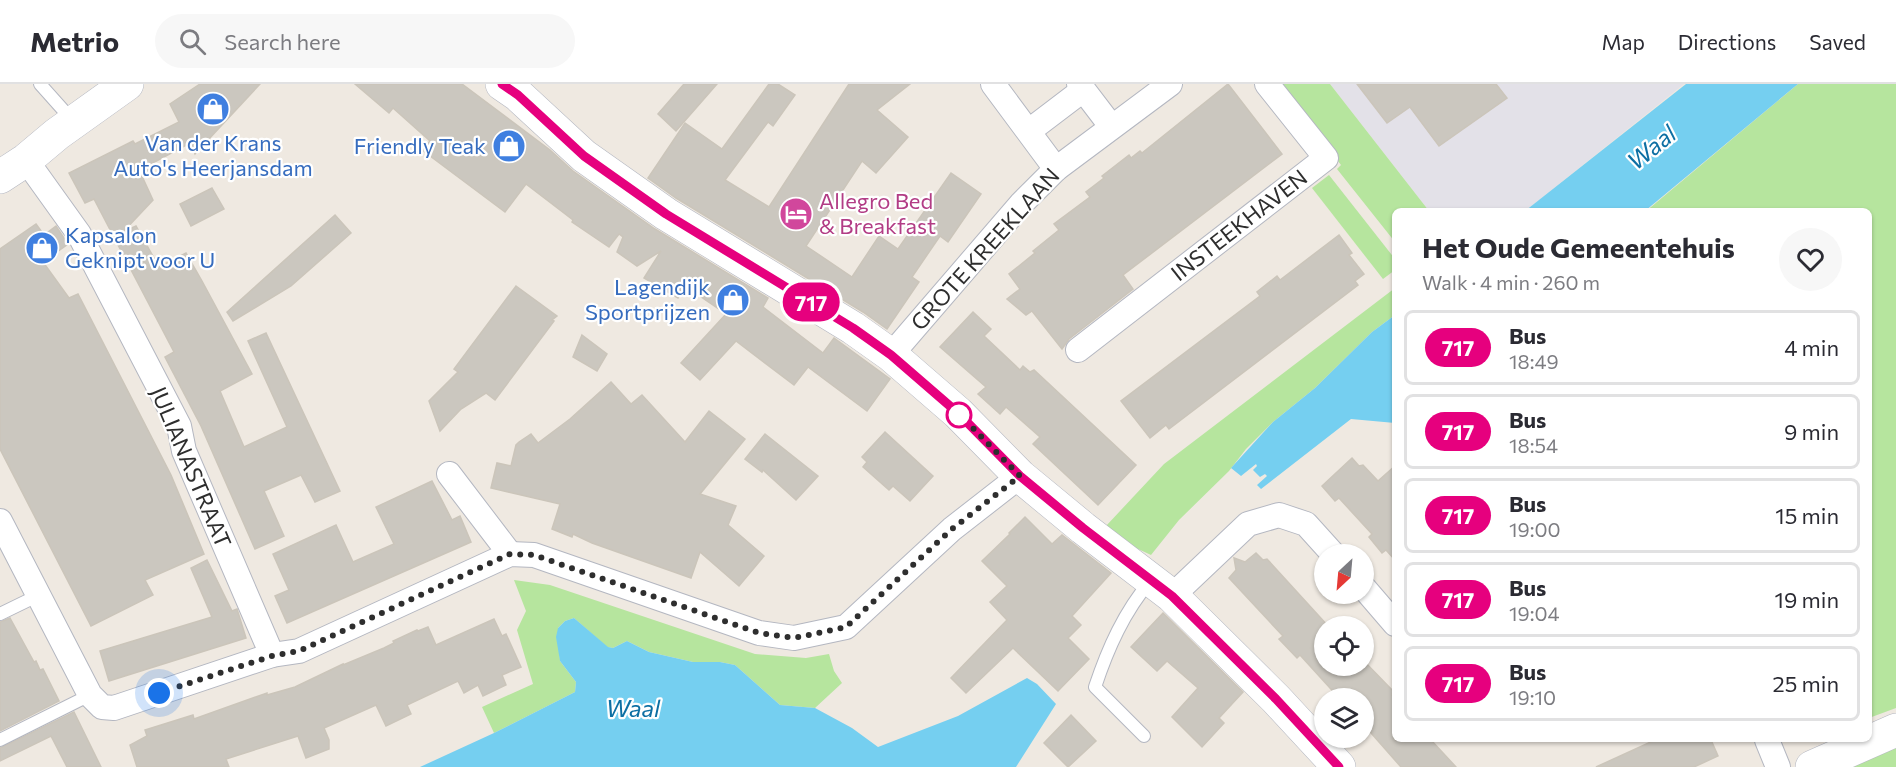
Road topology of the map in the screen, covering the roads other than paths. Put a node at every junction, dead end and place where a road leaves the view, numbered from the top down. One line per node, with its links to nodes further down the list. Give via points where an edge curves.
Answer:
1 (40, 84): 8 (lane)
2 (127, 84): 8 (street)
3 (993, 84): 10 (street)
4 (1170, 84): 9 (street, GROTE KREEKLAAN)
5 (1267, 84): 13 (street, INSTEEKHAVEN, via 1326,158)
6 (1081, 87): 9 (street); 10 (street)
7 (516, 88): 14 (street, via 584,156 666,214)
8 (74, 121): 11 (street)
9 (1111, 126): 12 (street, GROTE KREEKLAAN)
10 (1029, 131): 12 (street)
11 (13, 169): 25 (street, JULIANASTRAAT, via 78,234 179,426 184,451)
12 (1056, 169): 14 (street, GROTE KREEKLAAN)
13 (1078, 350)
14 (891, 355): 16 (street, via 958,413)
15 (449, 474): 19 (street)
16 (1020, 476): 19 (street, via 952,529 846,627 794,638 759,633 534,555); 20 (street)
17 (0, 521): 21 (street)
18 (1324, 544): 20 (street, via 1306,524 1279,514 1248,524)
19 (510, 554): 25 (street, via 299,651)
20 (1156, 583): 28 (lane, via 1136,597 1126,614 1105,655 1095,687); 33 (street, via 1276,699)
21 (39, 594): 23 (lane); 26 (street)
22 (1374, 600): 24 (street)
23 (0, 614)
24 (1392, 621)
25 (272, 656): 26 (street, via 114,708)
26 (96, 701): 29 (lane)
27 (1896, 730): 30 (street)
28 (1144, 736)
29 (0, 740)
30 (1872, 741)
31 (1768, 742): 34 (street)
32 (1869, 742): 35 (street)
33 (1339, 767)
34 (1778, 767)
35 (1812, 767)

